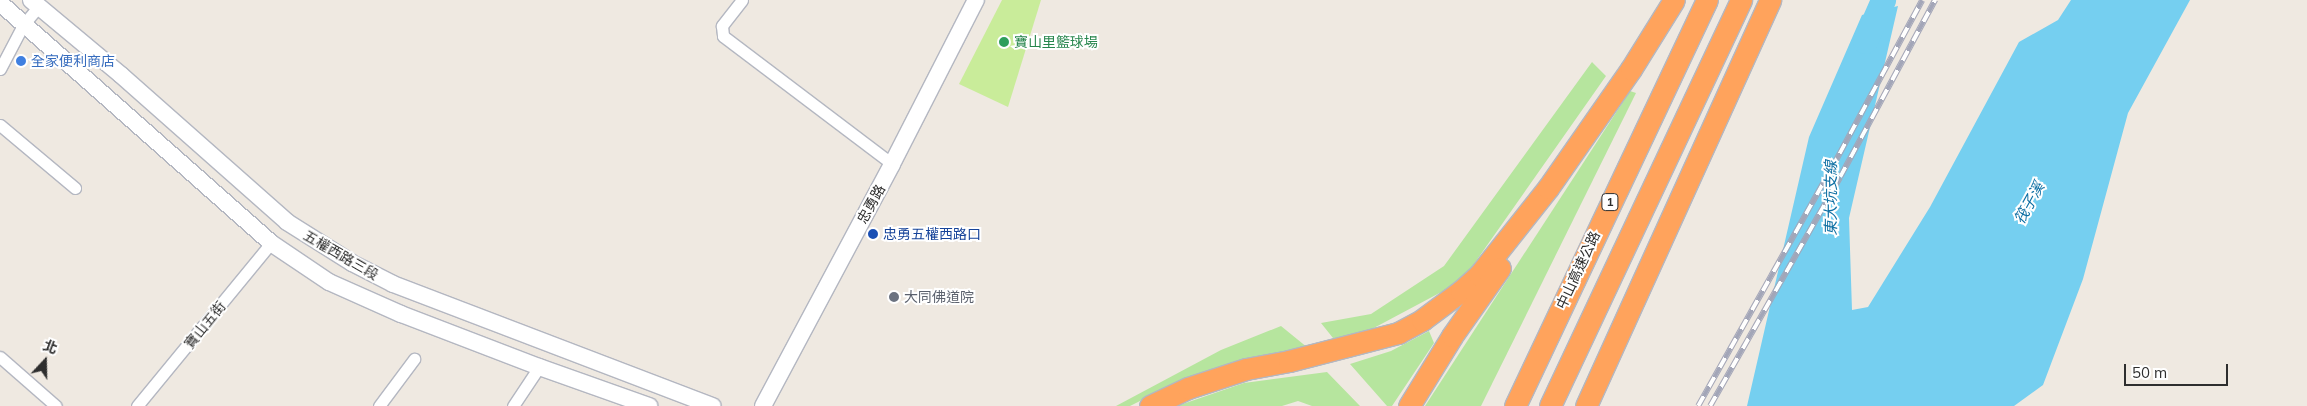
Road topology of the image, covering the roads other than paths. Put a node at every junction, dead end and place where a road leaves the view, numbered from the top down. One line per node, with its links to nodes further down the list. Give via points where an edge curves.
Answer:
1 (742, 0): 12 (street, via 722,26 723,36)
2 (976, 0): 12 (main road, 忠勇路)
3 (1674, 0): 14 (highway, via 1631,69)
4 (1707, 0): 28 (highway, 中山高速公路 / 1)
5 (1741, 0): 29 (highway)
6 (1770, 0): 30 (highway)
7 (0, 3): 9 (main road, 五權西路三段)
8 (34, 3): 9 (street); 24 (main road, 五權西路三段, via 121,75 287,222 352,263 393,284)
9 (23, 25): 10 (street); 15 (main road, 五權西路三段)
10 (0, 69)
11 (0, 126): 13 (street)
12 (892, 164): 25 (main road, 忠勇路)
13 (75, 188)
14 (1548, 188): 26 (highway, via 1479,275 1422,320 1373,341 1246,369 1196,385); 27 (highway, via 1499,270 1452,336)
15 (271, 243): 18 (main road, 五權西路三段, via 329,282 401,314); 20 (street, 寶山五街)
16 (0, 358): 19 (street)
17 (414, 359): 21 (street)
18 (539, 367): 22 (street); 23 (main road, 五權西路三段)
19 (56, 406)
20 (138, 406)
21 (379, 406)
22 (513, 406)
23 (649, 406)
24 (713, 406)
25 (763, 406)
26 (1150, 406)
27 (1409, 406)
28 (1516, 406)
29 (1550, 406)
30 (1586, 406)

